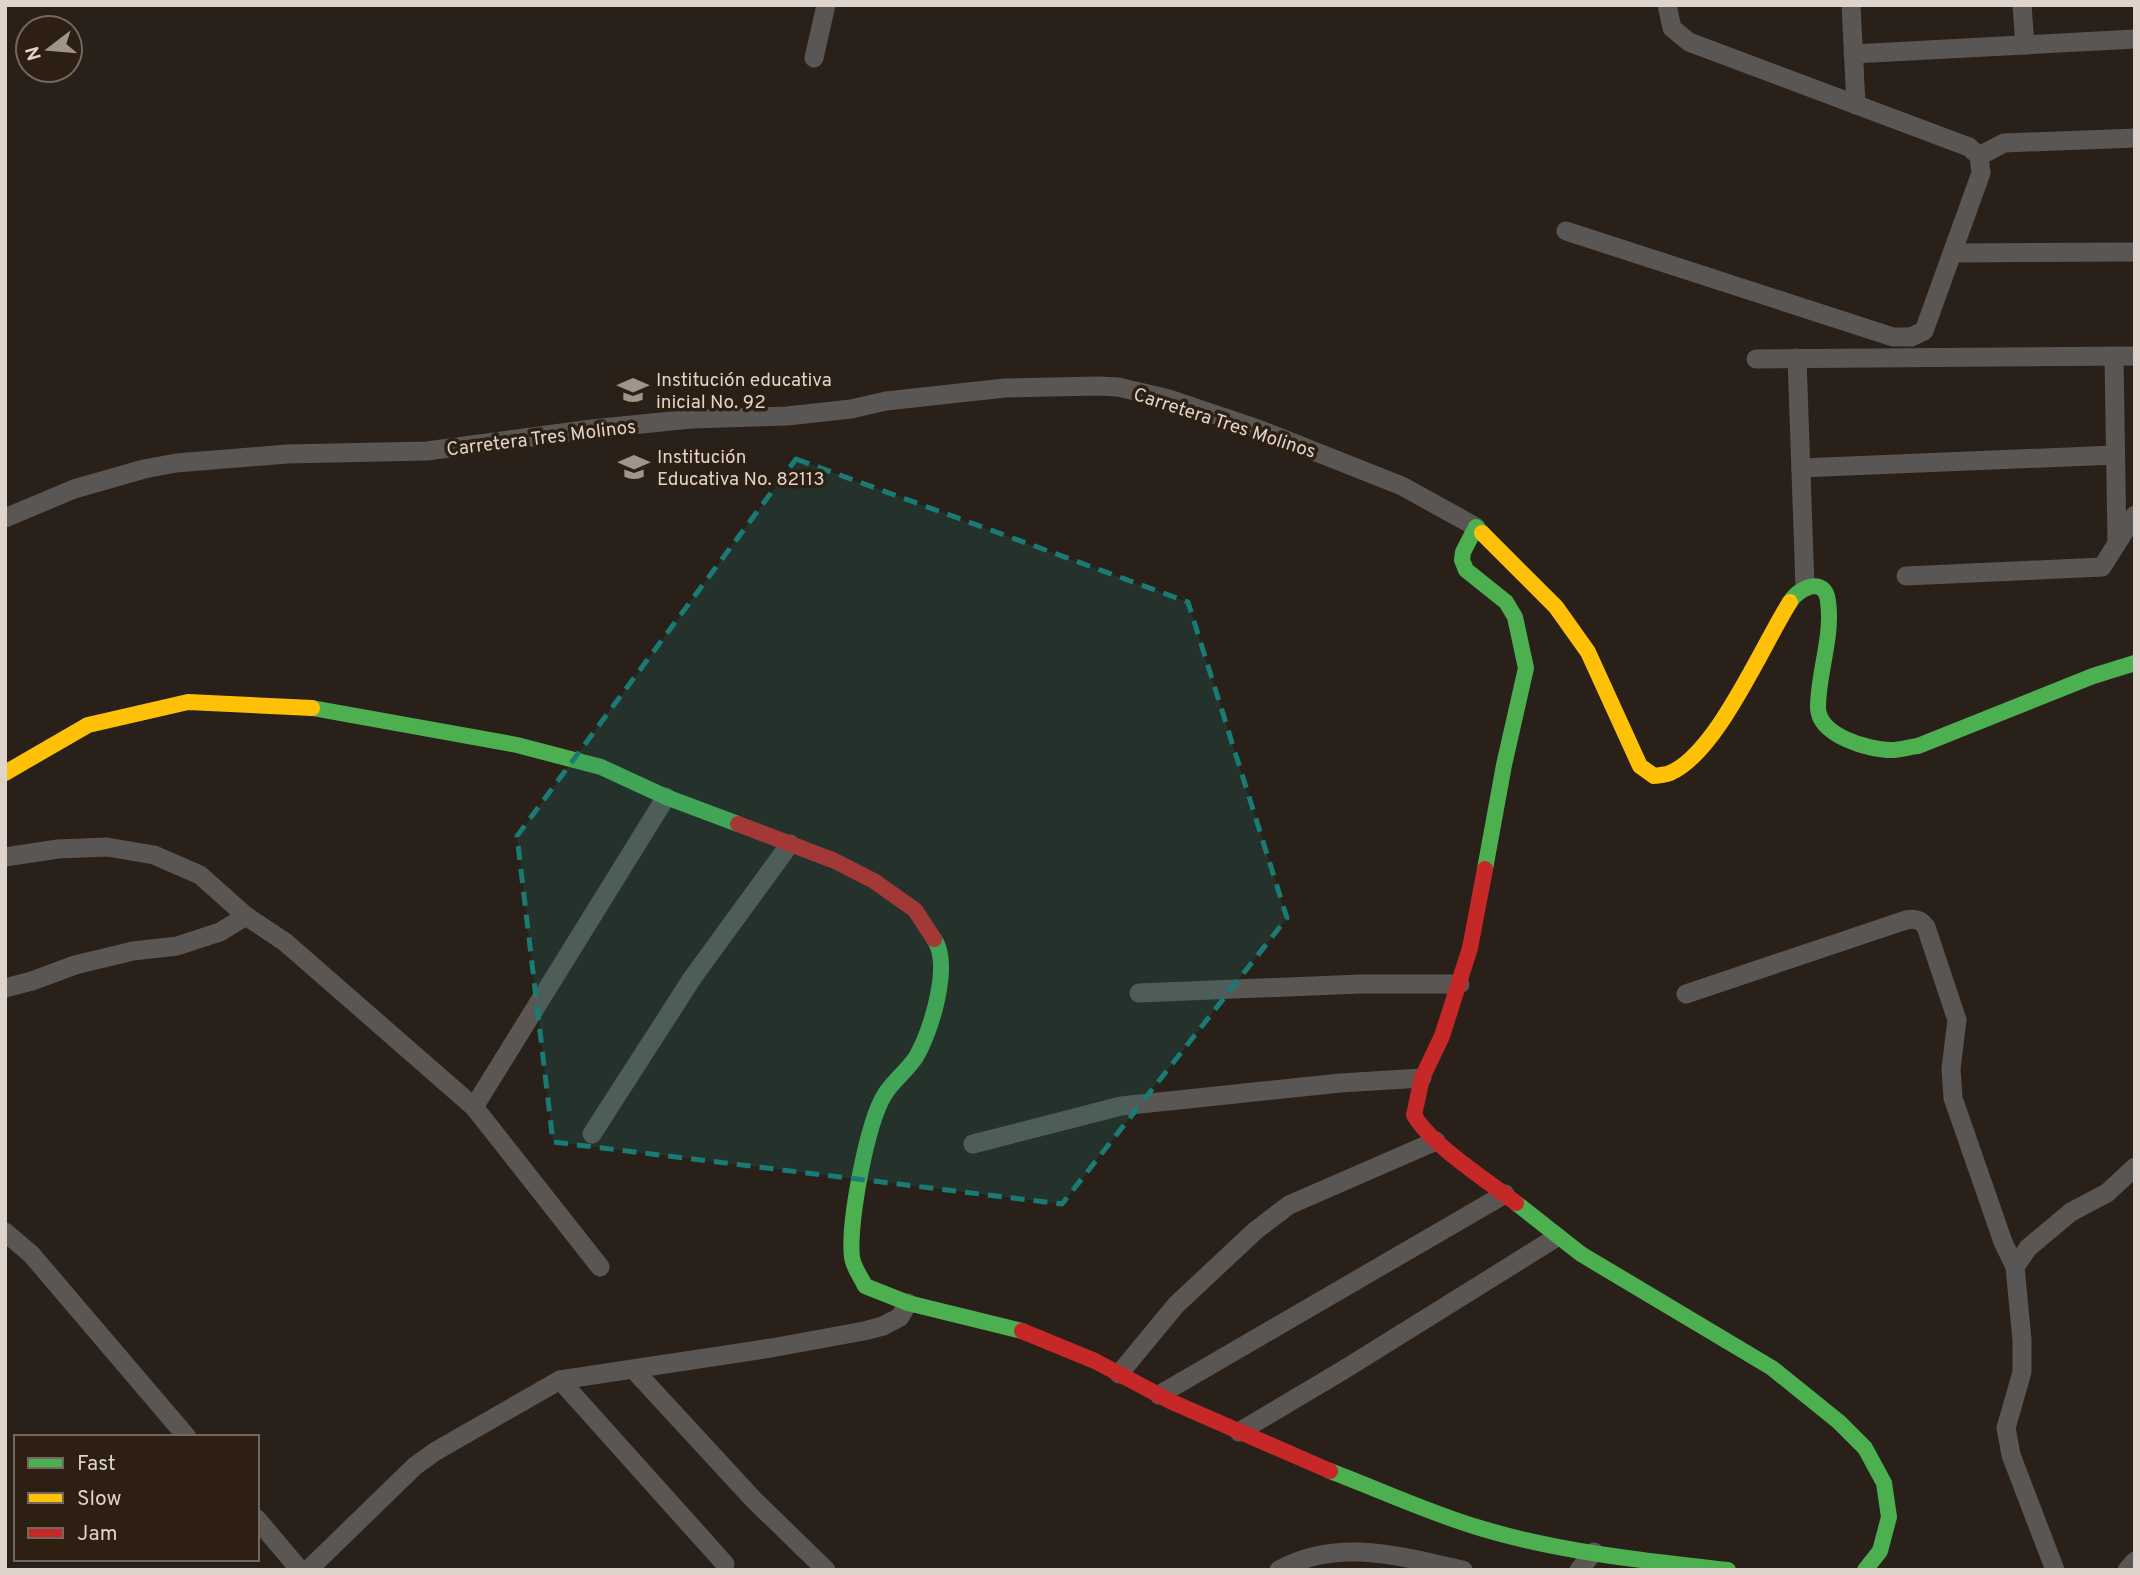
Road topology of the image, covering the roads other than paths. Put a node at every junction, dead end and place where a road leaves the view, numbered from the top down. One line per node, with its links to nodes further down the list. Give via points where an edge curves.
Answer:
1 (826, 5): 8 (street)
2 (1667, 5): 9 (street, via 1672,28 1689,42)
3 (1851, 5): 7 (street)
4 (2022, 5): 6 (street)
5 (2135, 39): 6 (street)
6 (2025, 45): 7 (street)
7 (1853, 54): 9 (street)
8 (814, 58)
9 (1856, 105): 11 (street, via 1969,147)
10 (2135, 138): 11 (street, via 2004,143)
11 (1979, 156): 14 (street, via 1980,173)
12 (1566, 232): 14 (street, via 1893,337 1924,331)
13 (2135, 252): 14 (street)
14 (1952, 253)
15 (2114, 356): 16 (street); 17 (street); 19 (street)
16 (2135, 356)
17 (1797, 358): 18 (street); 20 (street)
18 (1756, 359)
19 (2115, 455): 20 (street); 24 (street)
20 (1801, 468): 26 (street)
21 (2135, 515): 24 (street)
22 (5, 518): 23 (street, Carretera Tres Molinos, via 74,489 176,463 287,454 427,451 691,419 787,416 1005,388 1099,386 1169,399 1258,429 1402,486)
23 (1476, 527): 26 (street, via 1564,618 1588,652 1640,766 1654,776 1669,774 1689,761 1721,724 1781,615 1796,592); 33 (street, via 1462,560 1466,570 1506,602 1516,617 1526,668)
24 (2117, 543): 25 (street, via 2102,567)
25 (1906, 576)
26 (1805, 587): 27 (street, via 1823,590 1828,598 1829,630 1818,711 1829,729 1848,742 1890,750 1918,746)
27 (2135, 663)
28 (5, 773): 29 (street, via 88,724 188,702 241,703 307,707 516,745 601,767)
29 (666, 797): 30 (street); 38 (street)
30 (790, 844): 39 (street, via 693,977); 48 (street, via 874,881 915,910 938,944 941,977 933,1016 916,1056 884,1095 869,1133 851,1230 852,1260 865,1286)
31 (5, 857): 32 (street, via 107,847 154,855 200,874)
32 (246, 916): 34 (street, via 220,932 177,946 75,965); 38 (street, via 285,942)
33 (1460, 984): 35 (street); 37 (street)
34 (5, 988)
35 (1139, 993)
36 (1686, 994): 47 (street, via 1906,920 1923,923 1957,1020 1953,1098)
37 (1422, 1078): 40 (street, via 1414,1115); 41 (street, via 1121,1106)
38 (474, 1107): 46 (street)
39 (592, 1135)
40 (1436, 1141): 43 (street); 50 (street, via 1289,1205 1176,1305)
41 (973, 1144)
42 (2135, 1167): 47 (street, via 2107,1193 2071,1212 2028,1248)
43 (1505, 1194): 45 (street); 52 (street)
44 (5, 1232): 54 (street, via 31,1254)
45 (1557, 1237): 53 (street); 66 (street, via 1772,1368 1865,1448 1884,1483 1889,1517 1880,1551)
46 (600, 1267)
47 (2015, 1267): 67 (street, via 2021,1372 2006,1428 2011,1455)
48 (908, 1303): 49 (street, via 900,1317 883,1326); 50 (street, via 1026,1332)
49 (634, 1370): 51 (street); 61 (street)
50 (1119, 1374): 52 (street)
51 (560, 1380): 58 (street); 60 (street, via 415,1466)
52 (1159, 1395): 53 (street)
53 (1239, 1432): 56 (street, via 1479,1528)
54 (185, 1435)
55 (259, 1521): 59 (street)
56 (1594, 1552): 64 (street); 65 (street)
57 (2135, 1560): 68 (street)
58 (725, 1564)
59 (300, 1570)
60 (308, 1570)
61 (825, 1570)
62 (1279, 1570): 63 (street, via 1345,1550)
63 (1463, 1570)
64 (1579, 1570)
65 (1728, 1570)
66 (1865, 1570)
67 (2055, 1570)
68 (2127, 1570)

